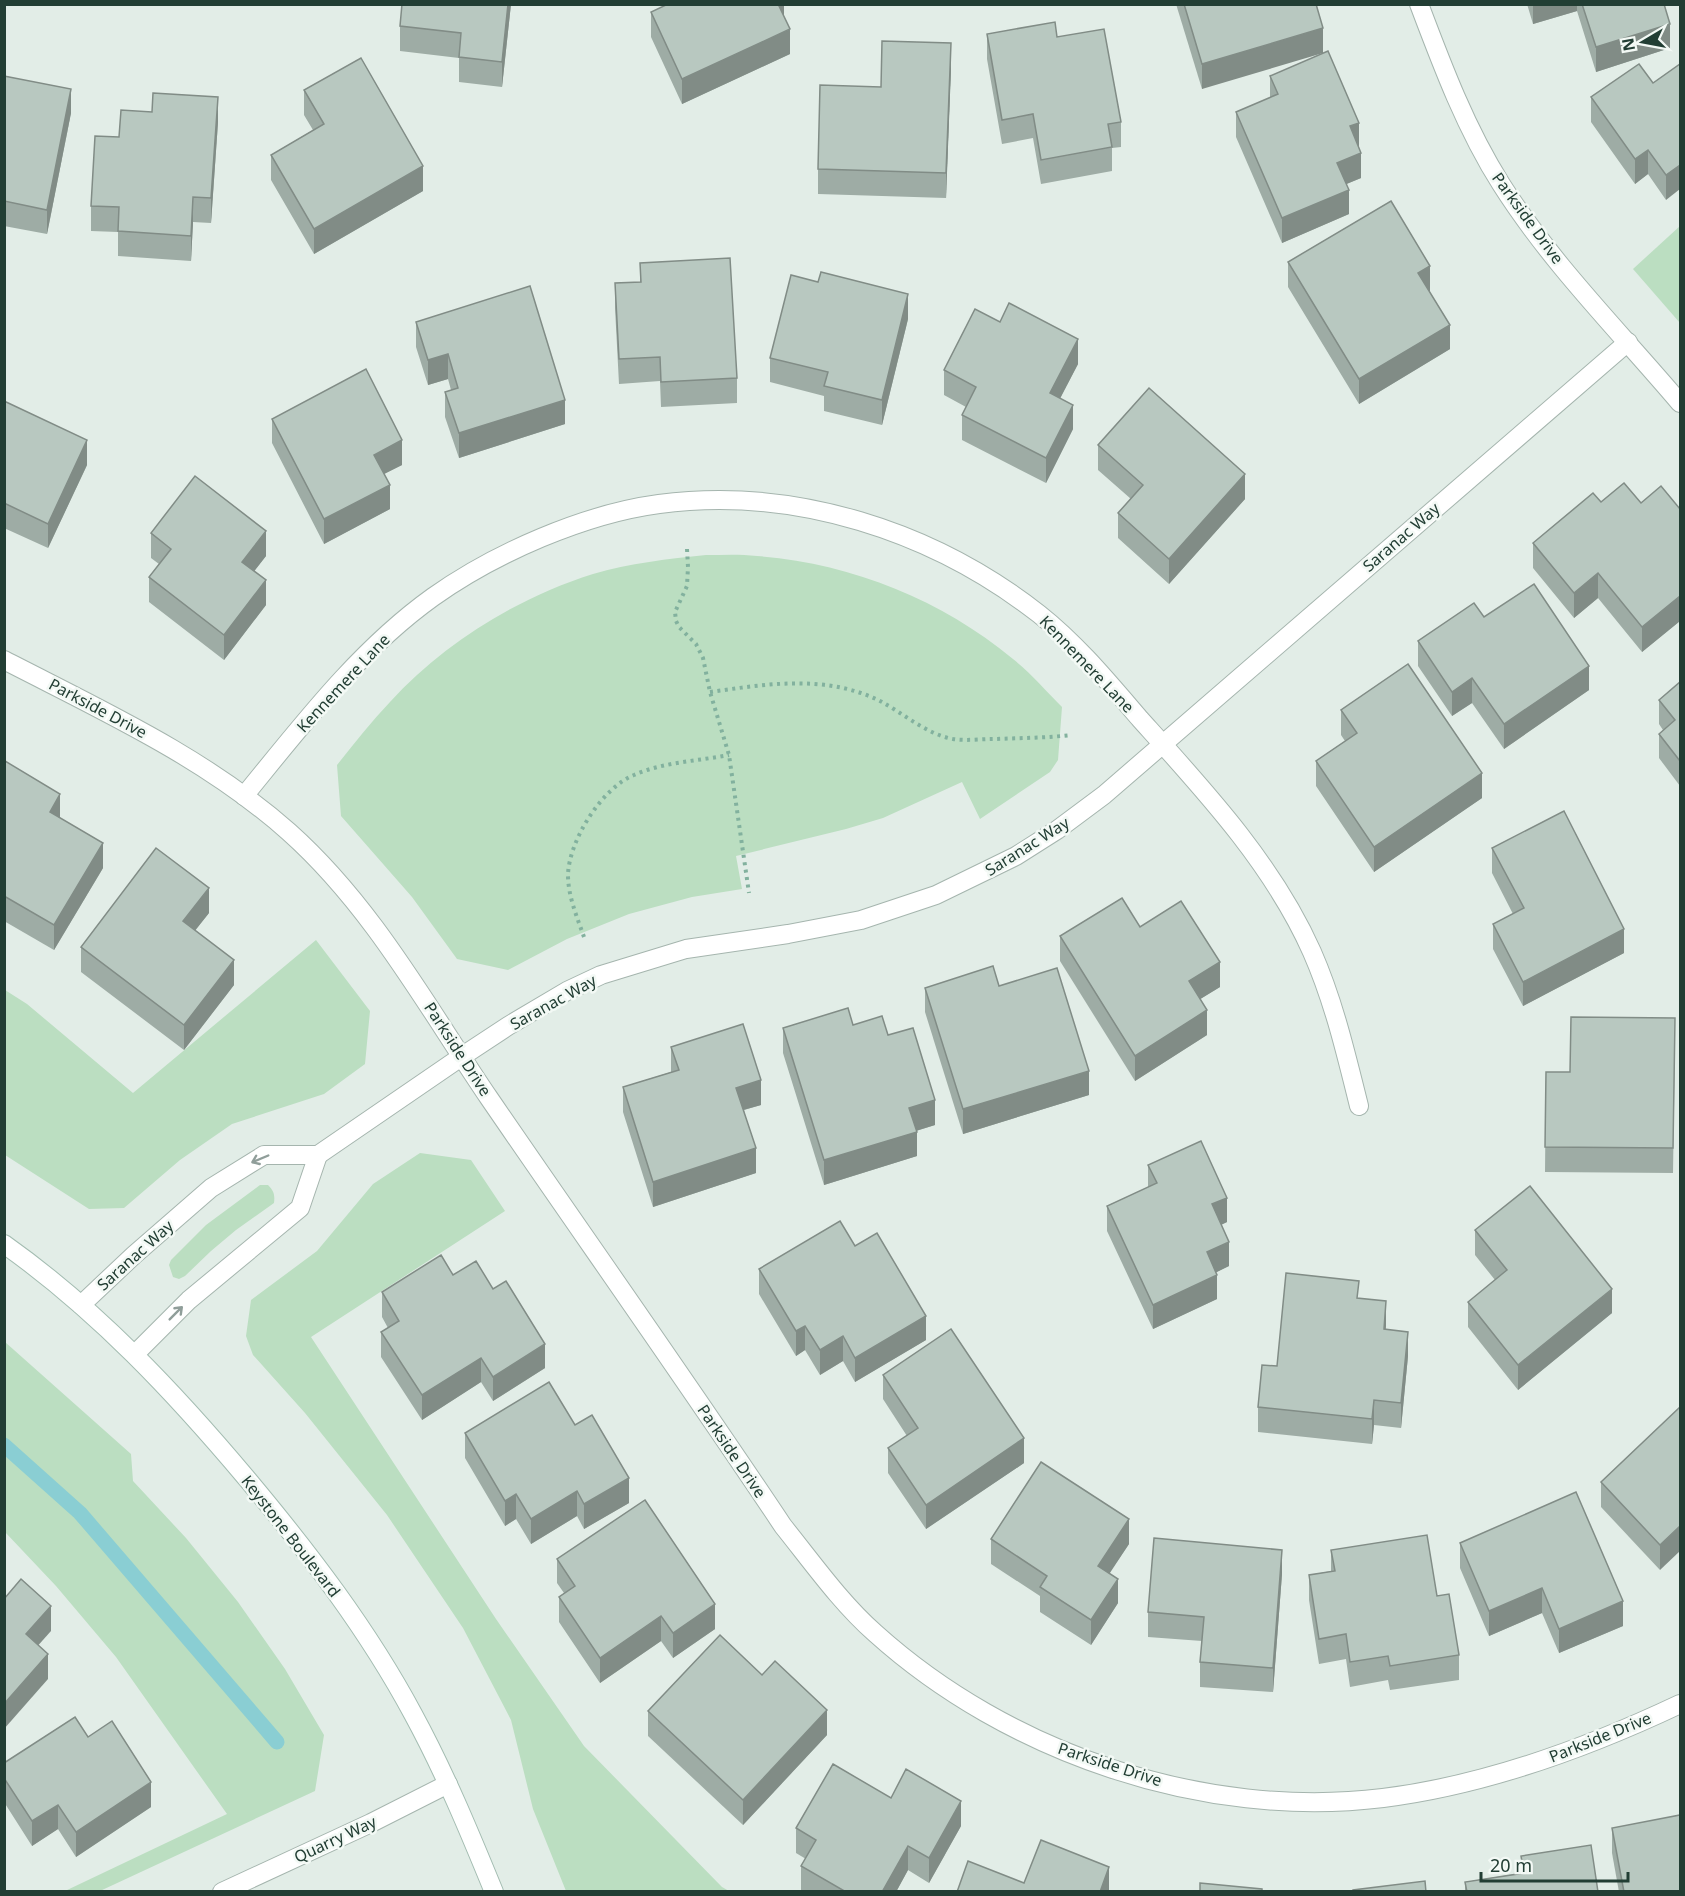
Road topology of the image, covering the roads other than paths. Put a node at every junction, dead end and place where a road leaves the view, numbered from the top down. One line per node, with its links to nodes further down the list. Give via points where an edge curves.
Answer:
1 (1419, 4): 2 (street, Parkside Drive, via 1473,133 1500,183 1537,235)
2 (1628, 342): 3 (street, Parkside Drive); 5 (street, Saranac Way)
3 (1680, 403)
4 (4, 660): 6 (street, Parkside Drive, via 178,751)
5 (1162, 743): 6 (street, Kennemere Lane, via 1042,616 1007,591 924,544 835,514 793,506 747,502 658,504 587,522 511,551 433,597 356,664); 7 (street, Saranac Way, via 1104,795 1057,830 1016,856 936,895 861,920 686,949 601,975); 8 (street, Kennemere Lane, via 1283,895 1335,1009)
6 (244, 796): 7 (street, Parkside Drive, via 289,832 364,913)
7 (461, 1057): 9 (street, Saranac Way); 13 (street, Parkside Drive, via 783,1526 825,1579 872,1631 910,1664 1000,1722 1096,1763 1197,1791 1283,1801 1332,1801 1383,1798 1498,1773 1561,1754)
8 (1359, 1106)
9 (318, 1155): 11 (street, Saranac Way, one-way to 11, via 264,1155 211,1188); 12 (street, one-way to 9, via 189,1300 300,1208)
10 (4, 1244): 11 (street, Keystone Boulevard)
11 (81, 1305): 12 (street, Keystone Boulevard)
12 (135, 1354): 14 (street, Keystone Boulevard, via 214,1440 329,1582 413,1713)
13 (1680, 1704)
14 (448, 1784): 15 (street, Quarry Way); 16 (street, Keystone Boulevard)
15 (222, 1892)
16 (494, 1892)

